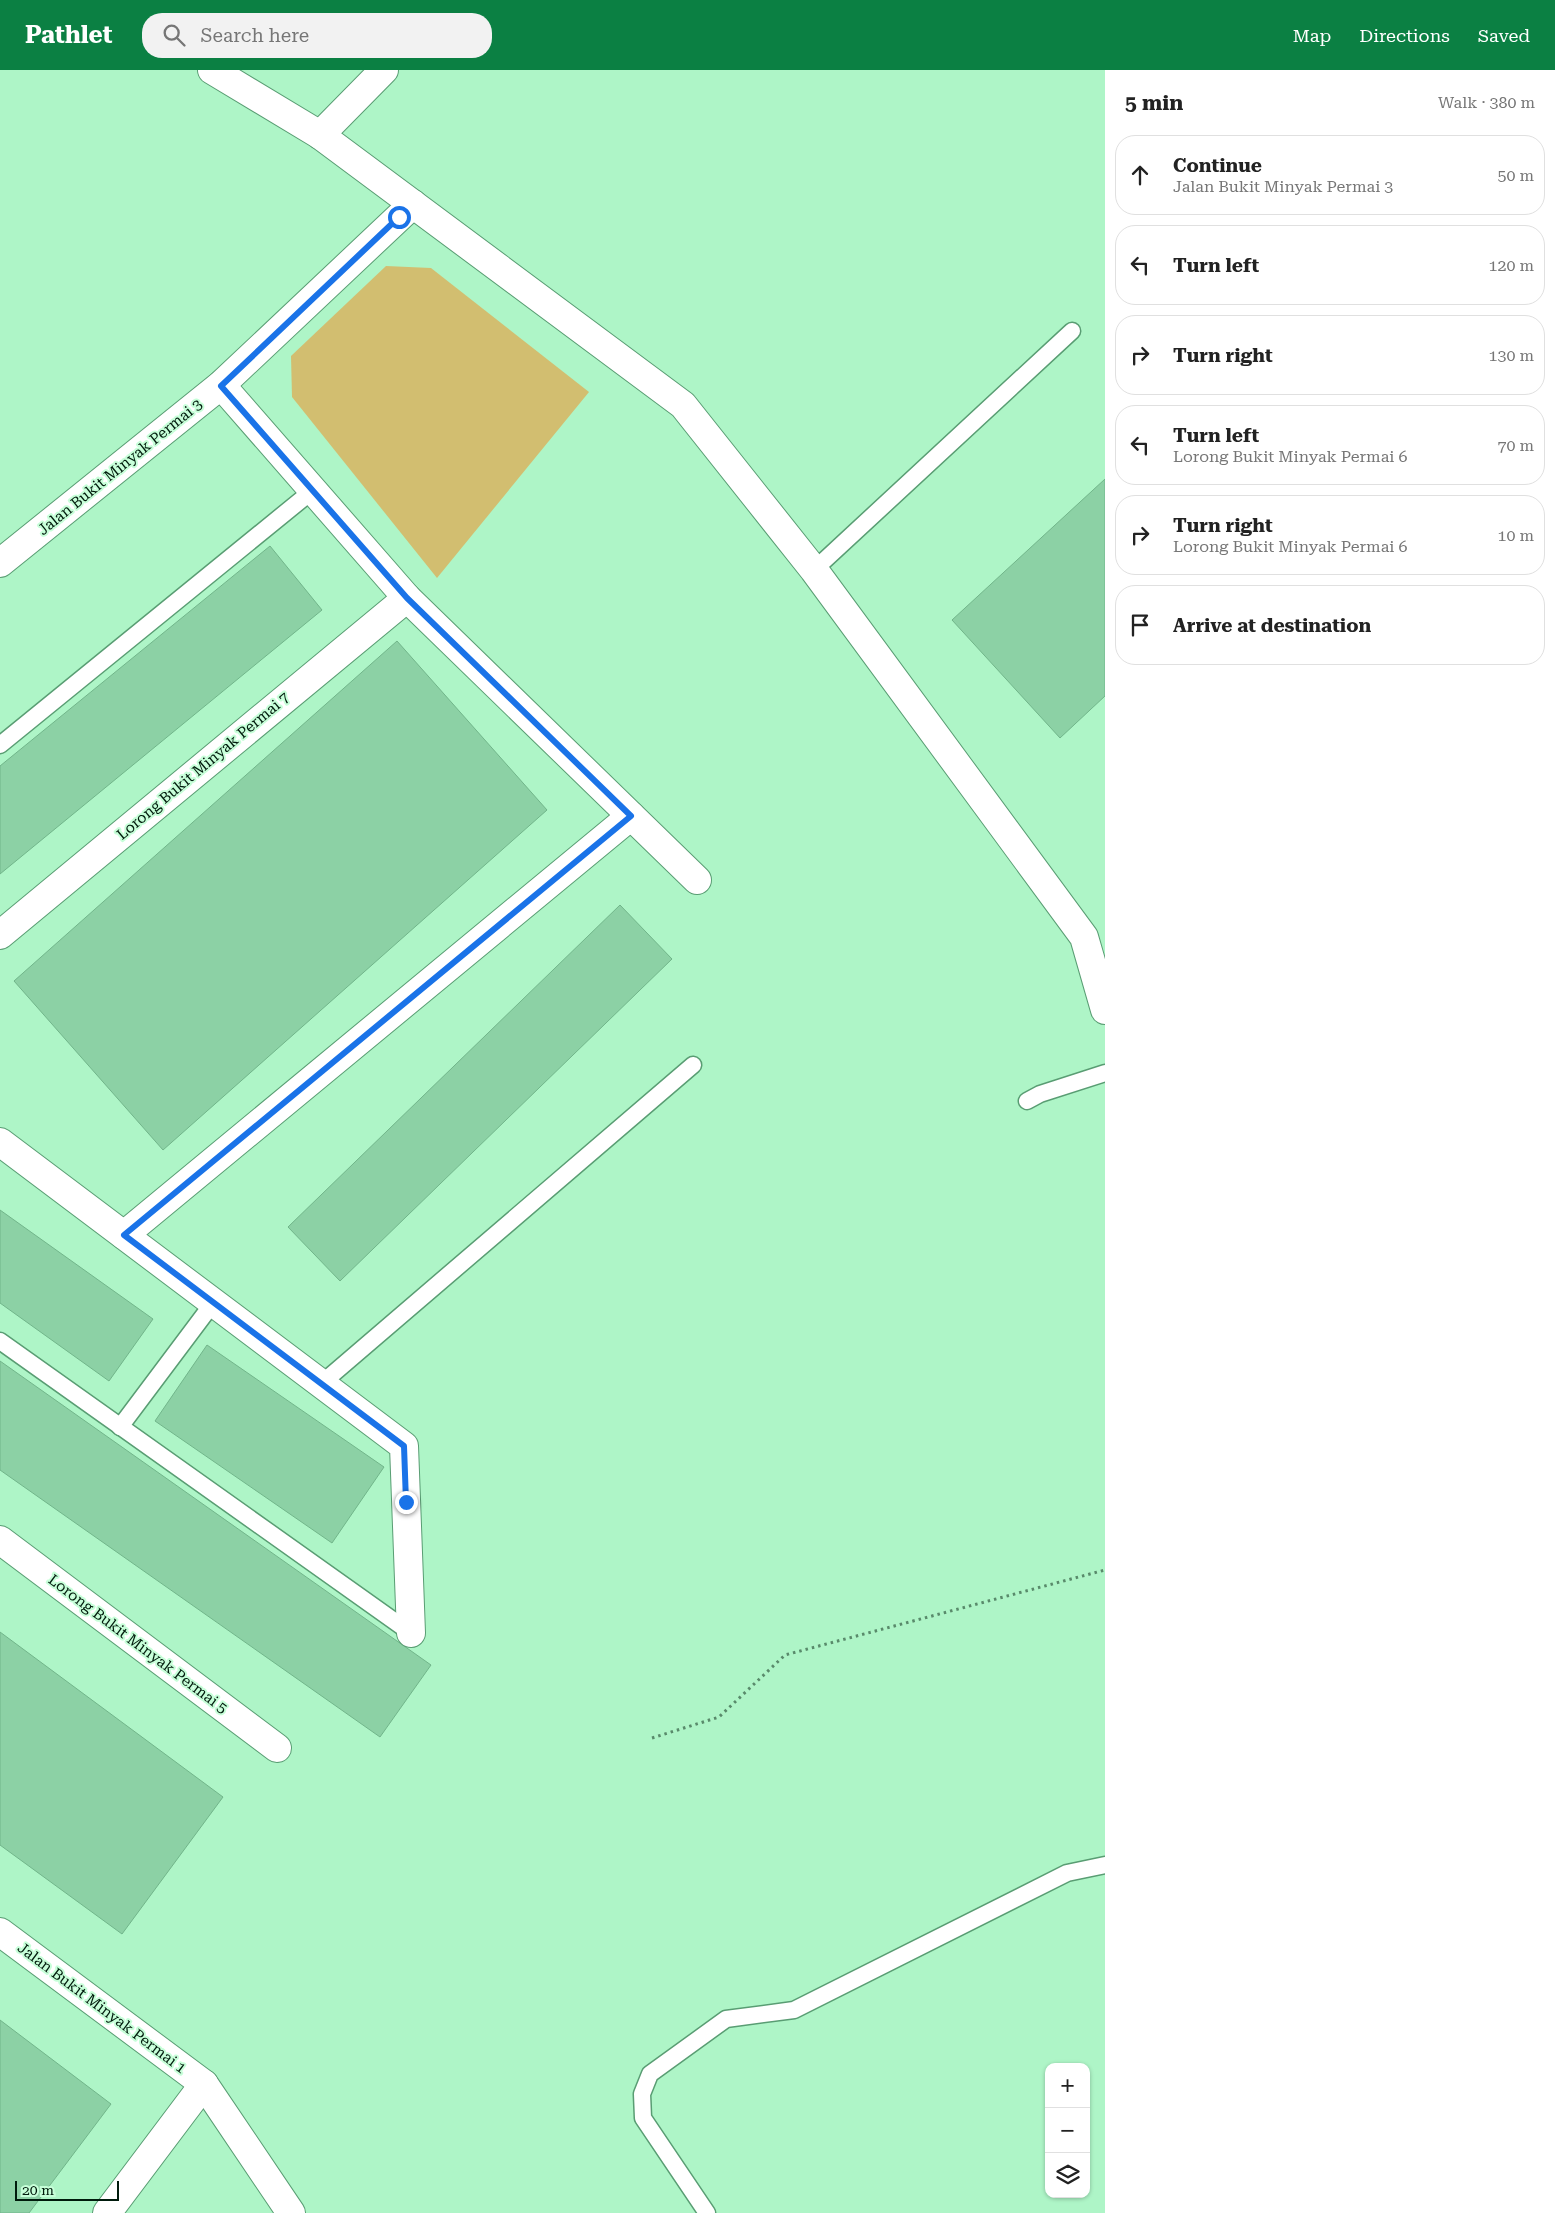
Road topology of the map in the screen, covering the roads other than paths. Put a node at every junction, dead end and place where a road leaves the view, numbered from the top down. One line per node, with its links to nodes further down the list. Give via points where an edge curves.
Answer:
1 (212, 70): 3 (street)
2 (384, 70): 3 (street)
3 (320, 135): 4 (street)
4 (413, 204): 6 (street, Jalan Bukit Minyak Permai 3); 9 (street, via 683,405)
5 (1072, 331): 9 (lane)
6 (221, 386): 7 (street); 8 (street, Jalan Bukit Minyak Permai 3)
7 (312, 491): 10 (street); 11 (lane)
8 (0, 563)
9 (814, 570): 15 (street, via 1084,937)
10 (407, 598): 12 (street); 14 (street, Lorong Bukit Minyak Permai 7)
11 (0, 745)
12 (631, 816): 13 (street); 20 (street)
13 (697, 880)
14 (0, 935)
15 (1105, 1010)
16 (694, 1065): 23 (lane)
17 (1105, 1073): 18 (lane)
18 (1027, 1101)
19 (0, 1142): 20 (street)
20 (124, 1235): 21 (street)
21 (213, 1302): 23 (street); 24 (lane)
22 (0, 1342): 24 (lane)
23 (321, 1384): 26 (street, via 404,1446)
24 (120, 1426): 26 (lane)
25 (0, 1540): 27 (street, Lorong Bukit Minyak Permai 5)
26 (411, 1634)
27 (277, 1748)
28 (1105, 1865): 33 (lane, via 1067,1873 794,2010 726,2019 650,2074 642,2094 643,2118)
29 (0, 1932): 30 (street, Jalan Bukit Minyak Permai 1)
30 (204, 2084): 31 (street); 32 (street, Jalan Bukit Minyak Permai 1)
31 (107, 2213)
32 (290, 2213)
33 (707, 2213)

